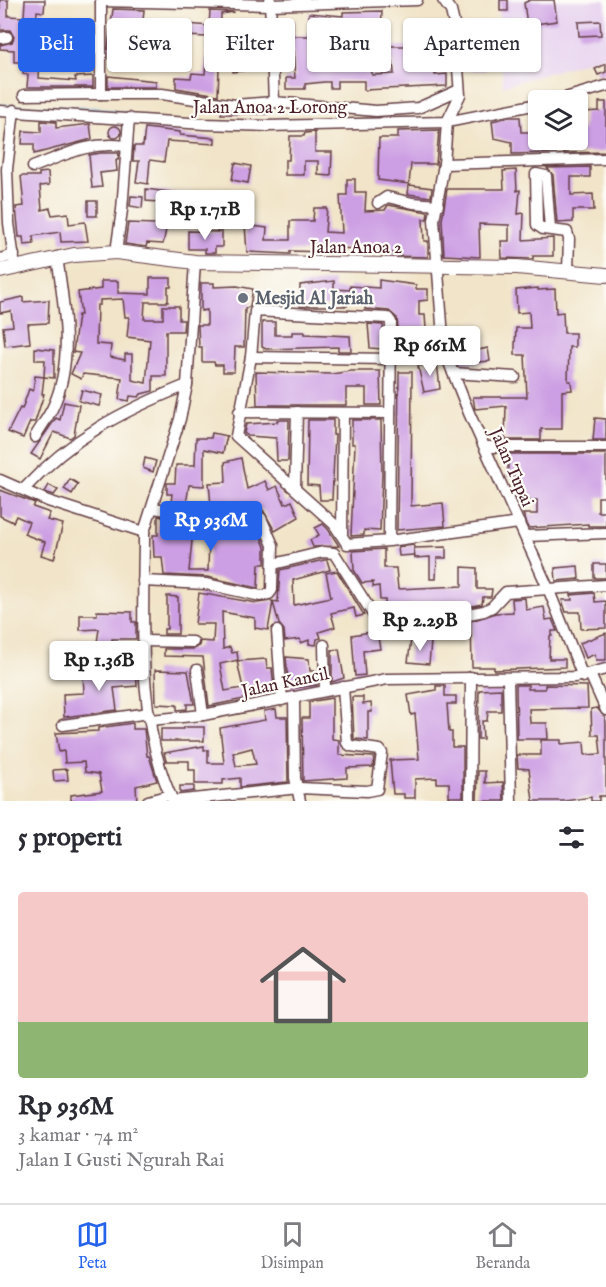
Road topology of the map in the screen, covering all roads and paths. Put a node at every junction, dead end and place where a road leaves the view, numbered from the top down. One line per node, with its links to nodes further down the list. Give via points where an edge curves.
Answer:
1 (417, 0): 4 (street)
2 (443, 0): 9 (street, via 451,11 455,28)
3 (101, 1): 4 (street); 6 (street)
4 (270, 2): 12 (street)
5 (95, 49): 6 (street)
6 (101, 49): 10 (street)
7 (606, 86): 8 (street)
8 (588, 91)
9 (460, 93): 12 (street, via 418,108 376,111); 17 (street)
10 (101, 94): 11 (street); 12 (street, via 162,94 235,105)
11 (24, 95)
12 (274, 102)
13 (528, 106): 17 (street, Jalan Anoa 2 Lorong)
14 (14, 110): 15 (street, Jalan Anoa 2 Lorong); 16 (street, Jalan Anoa 2 Lorong); 22 (street)
15 (0, 111)
16 (129, 118): 17 (street, Jalan Anoa 2 Lorong, via 239,126); 18 (street)
17 (447, 122): 20 (street, Jalan Tupai)
18 (125, 146): 21 (street, via 96,144); 26 (street)
19 (606, 159): 20 (street)
20 (444, 164): 24 (street, Jalan Tupai)
21 (33, 167)
22 (4, 170): 29 (street)
23 (378, 202): 24 (street, via 387,197)
24 (438, 205): 31 (street, Jalan Tupai, via 434,220)
25 (550, 230): 33 (street, via 568,234)
26 (116, 252): 27 (street, Jalan Anoa 2); 30 (street, Jalan Anoa 2)
27 (57, 257): 29 (street, Jalan Anoa 2); 45 (street, via 66,322 64,363 53,408)
28 (0, 259): 29 (street)
29 (14, 261): 32 (street, Jalan Anoa 2)
30 (195, 262): 31 (street, Jalan Anoa 2); 40 (street)
31 (436, 266): 33 (street, Jalan Anoa 2); 35 (street, Jalan Tupai)
32 (0, 271)
33 (568, 271): 34 (street, Jalan Anoa 2)
34 (606, 275)
35 (444, 350): 37 (street); 38 (street, Jalan Tupai)
36 (251, 357): 37 (street); 37 (street, via 255,311 386,317 391,322); 41 (street)
37 (390, 358): 44 (street)
38 (453, 373): 39 (street); 46 (street, Jalan Tupai)
39 (515, 377)
40 (187, 385): 50 (street, via 105,422 51,459); 51 (street)
41 (239, 412): 42 (street); 49 (street, via 237,439)
42 (297, 412): 43 (street); 49 (street)
43 (343, 413): 44 (street); 55 (street)
44 (390, 413): 57 (street)
45 (34, 437)
46 (486, 447): 47 (street); 52 (street, Jalan Tupai)
47 (606, 447)
48 (0, 480): 50 (street)
49 (295, 488): 55 (street)
50 (24, 489): 53 (street, via 48,501)
51 (153, 508): 53 (street); 58 (street, via 223,518 259,517 273,545)
52 (519, 523): 56 (street, Jalan Tupai); 57 (street)
53 (144, 532): 59 (street)
54 (606, 533): 56 (street)
55 (342, 536): 57 (street, via 350,545)
56 (526, 536): 61 (street, Jalan Tupai)
57 (389, 541)
58 (274, 564): 59 (street, via 272,590 267,596 206,584); 61 (street, via 323,552 334,554 378,622 407,626 484,611 506,592)
59 (143, 581): 63 (street)
60 (606, 585): 61 (street)
61 (548, 588): 68 (street, Jalan Tupai)
62 (277, 631): 74 (street)
63 (144, 641): 64 (street); 77 (street)
64 (193, 642)
65 (324, 645): 72 (street)
66 (606, 669): 68 (street, Jalan Kancil)
67 (197, 670): 76 (street)
68 (586, 675): 70 (street, Jalan Kancil); 75 (street, Jalan Tupai)
69 (471, 677): 70 (street, Jalan Kancil); 71 (street, Jalan Kancil, via 387,679); 83 (street)
70 (508, 679): 84 (street)
71 (343, 687): 72 (street, Jalan Kancil); 79 (street, via 347,743 381,751 380,784 376,790 367,791)
72 (325, 690): 73 (street, Jalan Kancil)
73 (294, 697): 74 (street, Jalan Kancil); 79 (street, via 295,778)
74 (282, 700): 76 (street, Jalan Kancil)
75 (606, 710)
76 (203, 715): 77 (street, Jalan Kancil)
77 (149, 717): 78 (street, Jalan Kancil); 80 (street)
78 (63, 725)
79 (299, 788): 80 (street); 82 (street)
80 (172, 799): 81 (street)
81 (148, 801)
82 (300, 801)
83 (470, 801)
84 (511, 801)

